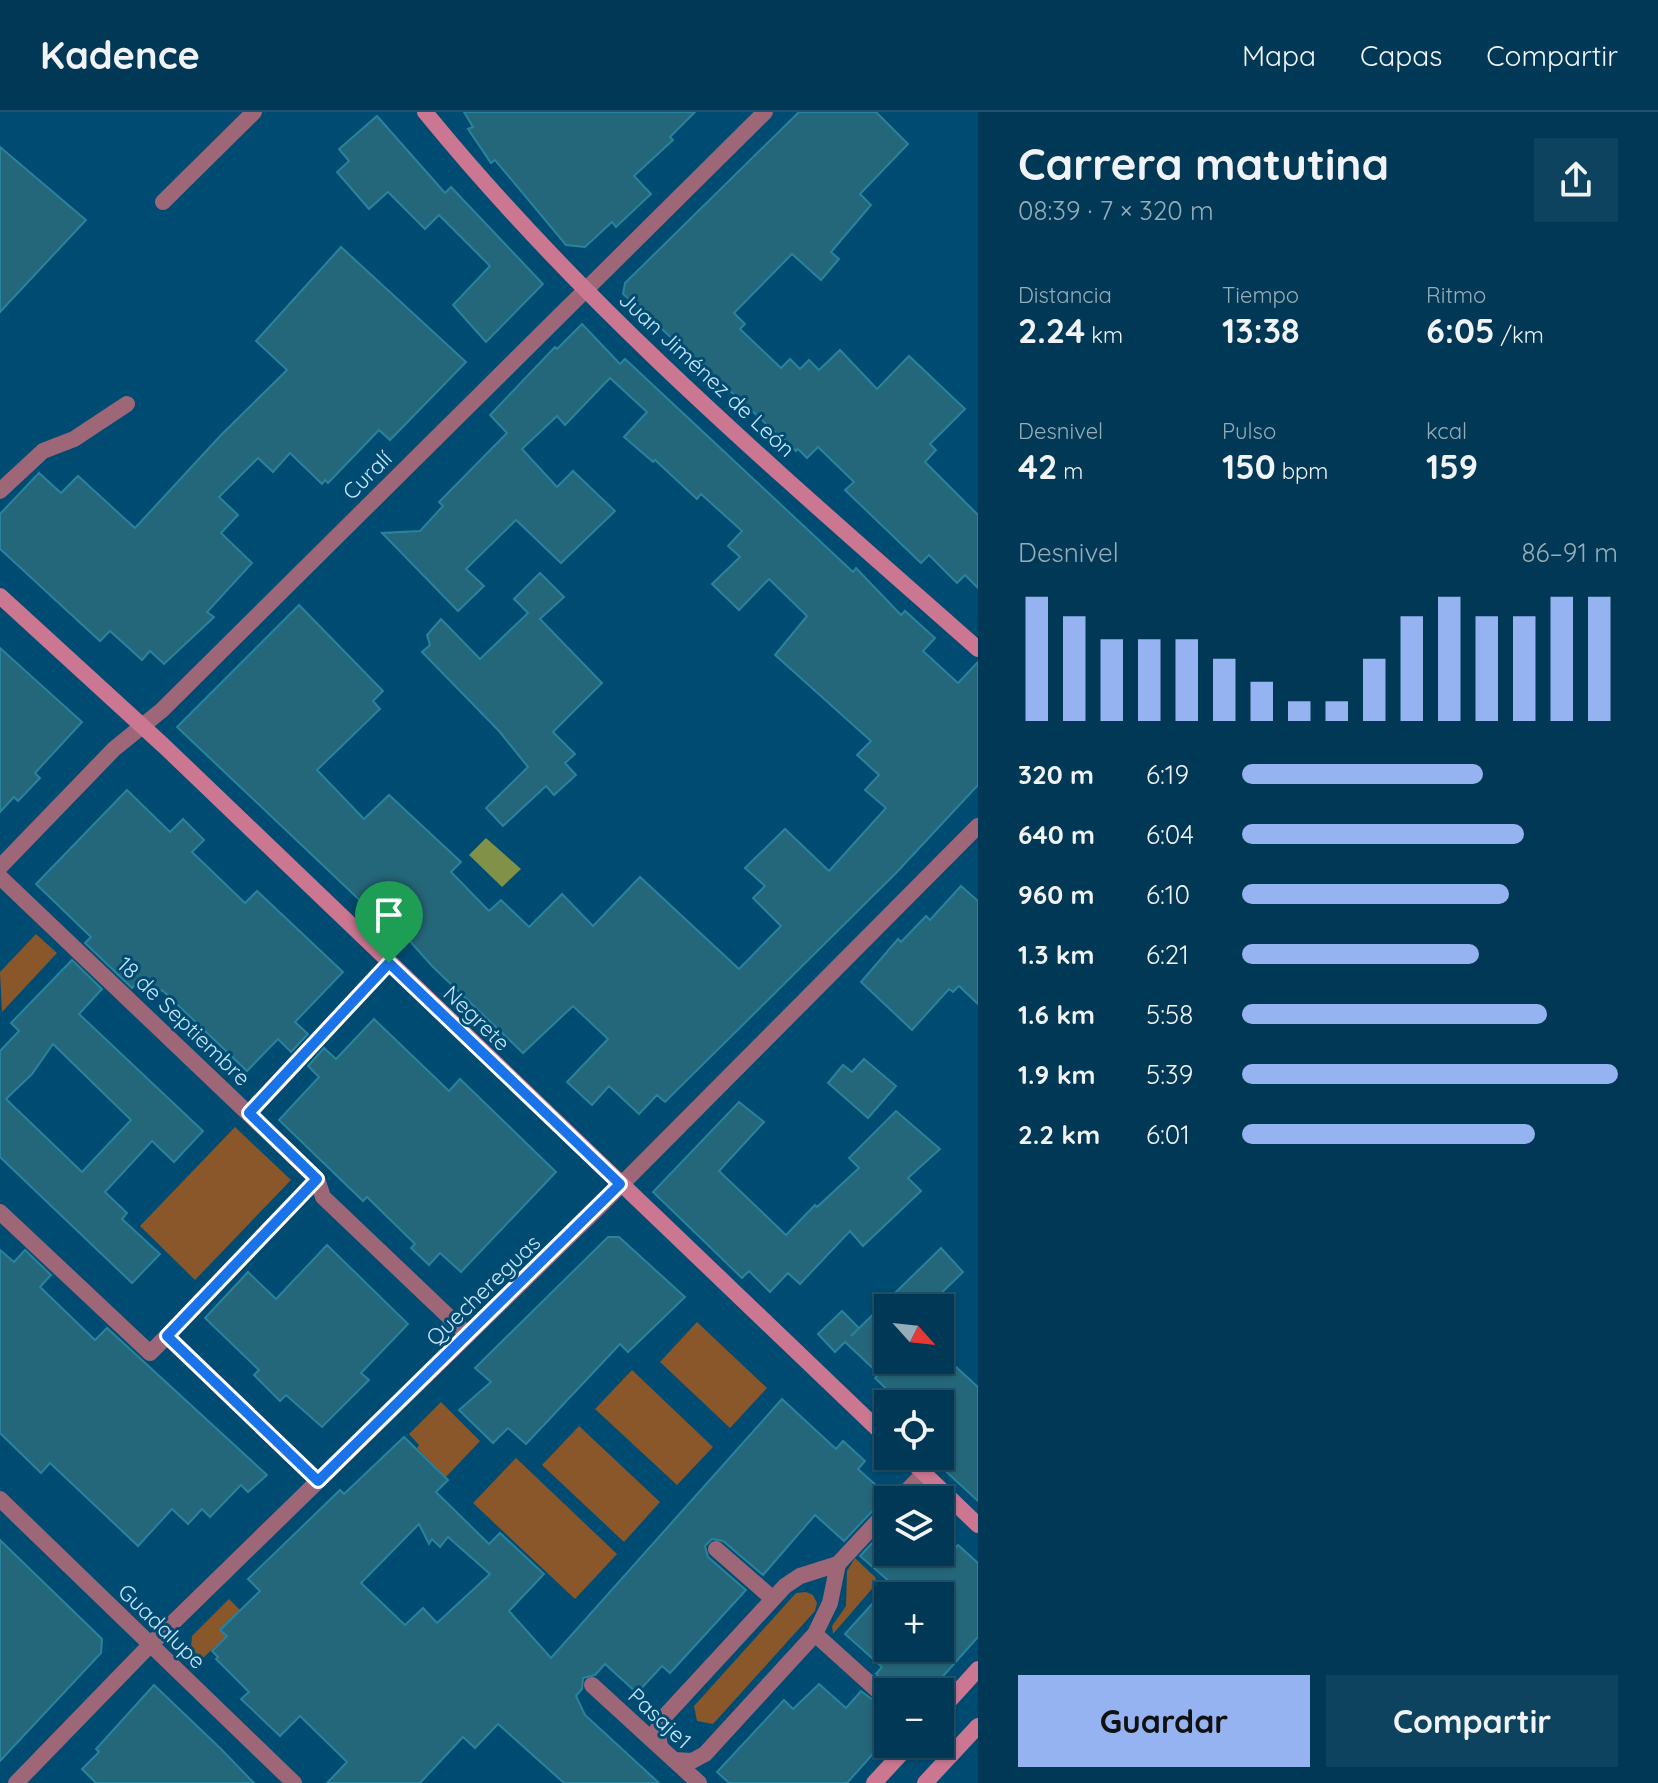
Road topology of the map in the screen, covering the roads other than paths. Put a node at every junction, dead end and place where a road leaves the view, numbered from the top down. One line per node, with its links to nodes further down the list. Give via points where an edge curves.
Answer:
1 (254, 112): 4 (street)
2 (425, 112): 5 (main road, Juan Jiménez de León)
3 (765, 112): 5 (street, Curalí)
4 (163, 202)
5 (585, 289): 9 (main road, Juan Jiménez de León); 10 (street, Curalí)
6 (127, 404): 7 (street, via 74,439 43,451)
7 (0, 491)
8 (0, 596): 10 (main road, Negrete)
9 (978, 649)
10 (142, 727): 12 (street, Curalí); 14 (main road, Negrete)
11 (978, 826): 17 (street, Quechereguas)
12 (0, 867)
13 (0, 877): 15 (street, 18 de Septiembre)
14 (389, 963): 15 (street); 17 (main road, Negrete)
15 (249, 1113): 16 (street, 18 de Septiembre)
16 (317, 1179): 19 (street, 18 de Septiembre, via 323,1197); 20 (street)
17 (620, 1184): 19 (street, Quechereguas); 21 (main road, Negrete)
18 (3, 1219): 20 (street, via 150,1353)
19 (468, 1335): 24 (street, Quechereguas)
20 (167, 1336): 24 (street)
21 (874, 1426)
22 (921, 1470): 23 (main road)
23 (924, 1473): 25 (street); 28 (main road)
24 (318, 1481): 33 (street, Quechereguas)
25 (911, 1486)
26 (0, 1499): 33 (street, Guadalupe)
27 (874, 1525): 30 (street)
28 (978, 1525)
29 (716, 1549): 31 (street)
30 (838, 1564): 31 (street, via 800,1576); 32 (street, via 830,1603)
31 (772, 1598): 39 (street, via 665,1716 657,1730)
32 (815, 1634): 36 (street); 41 (street, via 705,1754 692,1761)
33 (150, 1645): 42 (street, Quechereguas); 43 (street, Guadalupe)
34 (978, 1669): 37 (main road)
35 (592, 1685): 39 (street, Pasaje1)
36 (874, 1687)
37 (954, 1696)
38 (978, 1726): 46 (main road)
39 (660, 1746): 41 (street, Pasaje1)
40 (897, 1758): 45 (main road)
41 (674, 1760): 44 (street, Pasaje1)
42 (16, 1783)
43 (294, 1783)
44 (699, 1783)
45 (874, 1783)
46 (925, 1783)

